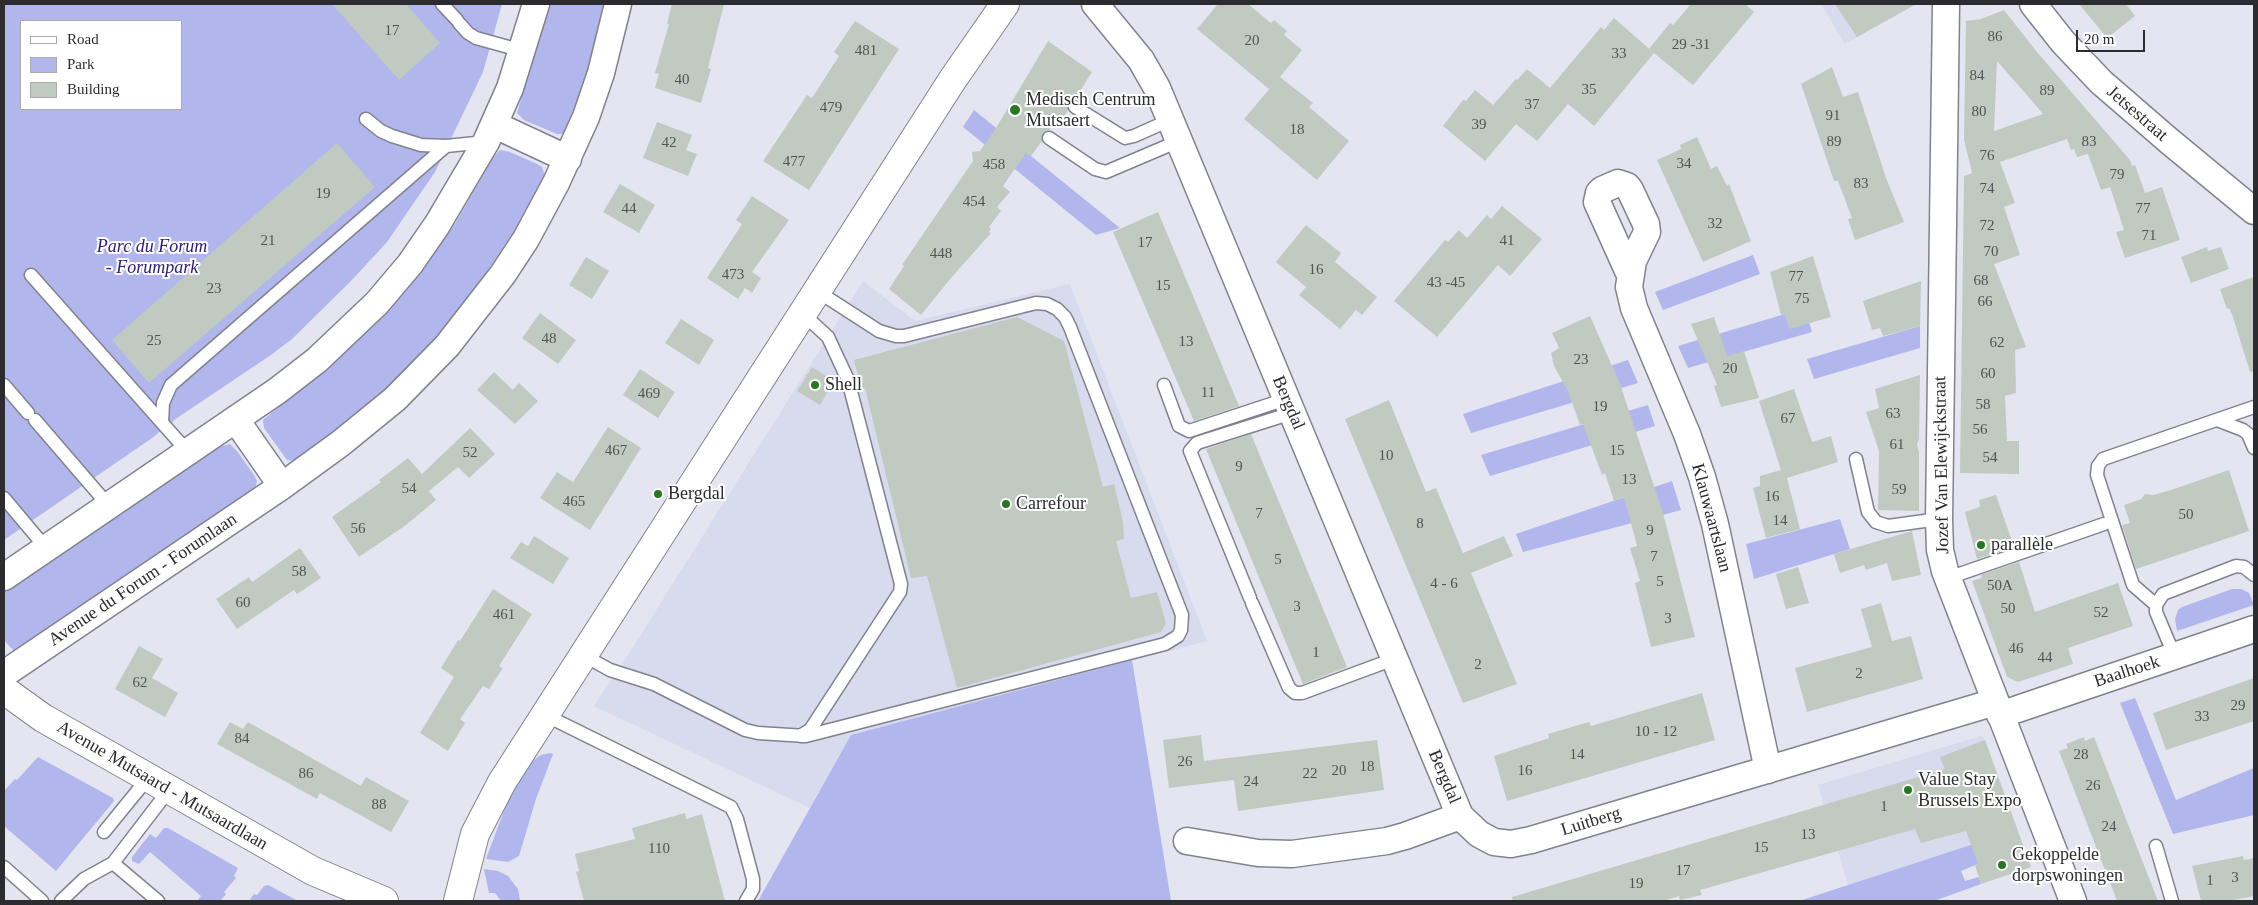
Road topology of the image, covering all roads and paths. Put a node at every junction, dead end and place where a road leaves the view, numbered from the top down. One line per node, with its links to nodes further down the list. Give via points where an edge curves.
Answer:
1 (442, 4): 8 (lane, via 476,38)
2 (536, 4): 8 (street)
3 (618, 4): 15 (street, Avenue du Forum - Forumlaan, via 601,73)
4 (1006, 4): 19 (main road, via 953,79)
5 (1095, 4): 11 (street, Bergdal, via 1150,72)
6 (1946, 4): 33 (street, Jozef Van Elewijckstraat)
7 (2033, 4): 16 (street, Jetsestraat, via 2101,82)
8 (523, 51): 12 (street)
9 (1075, 107): 11 (lane, via 1125,138)
10 (366, 119): 14 (lane, via 381,131 401,140)
11 (1175, 130): 13 (lane, via 1106,172 1095,169); 22 (street, Bergdal)
12 (490, 134): 14 (lane); 15 (street); 24 (street, via 437,225 410,264 377,302 317,360)
13 (1049, 138)
14 (446, 146): 26 (lane, via 171,385 163,403)
15 (568, 159): 30 (street, Avenue du Forum - Forumlaan, via 512,260 447,346 421,375 370,420)
16 (2254, 211)
17 (31, 275): 26 (lane)
18 (1630, 275): 49 (street, Klauwaartslaan, via 1634,308 1702,477)
19 (809, 302): 41 (main road); 48 (lane, via 848,380 901,584 900,592 810,730); 48 (lane, via 896,336 1036,303 1057,309 1070,327 1182,622 1178,636 1165,644)
20 (4, 385): 32 (lane)
21 (1164, 385): 22 (lane, via 1179,426 1189,431)
22 (1289, 406): 43 (street, Bergdal); 43 (lane, via 1197,443 1190,451 1251,600 1289,688 1295,693)
23 (2254, 407): 25 (lane)
24 (236, 420): 28 (street); 30 (street)
25 (2217, 420): 27 (lane, via 2243,430); 39 (lane, via 2103,459 2098,466 2097,475 2133,585)
26 (162, 422): 28 (lane)
27 (2254, 448)
28 (188, 452): 32 (street)
29 (1856, 459): 33 (lane, via 1868,512 1876,522 1888,526)
30 (282, 486): 44 (street, Avenue du Forum - Forumlaan)
31 (4, 498): 35 (lane)
32 (109, 506): 35 (street)
33 (1938, 519): 38 (street, Jozef Van Elewijckstraat, via 1940,550)
34 (2104, 524): 38 (lane)
35 (46, 548): 37 (street)
36 (2254, 575): 39 (lane, via 2244,568 2230,568 2168,590)
37 (4, 577)
38 (1948, 578): 46 (street, Jozef Van Elewijckstraat)
39 (2156, 605): 42 (lane)
40 (2254, 629): 42 (street, Baalhoek)
41 (583, 654): 47 (main road); 48 (lane, via 610,670 654,684 745,730)
42 (2175, 657): 46 (street, Baalhoek)
43 (1394, 659): 51 (street, Bergdal)
44 (4, 674)
45 (4, 690): 50 (main road, Avenue Mutsaard - Mutsaardlaan, via 43,718)
46 (1998, 709): 49 (street, Luitberg); 65 (street, Jozef Van Elewijckstraat)
47 (545, 715): 63 (main road, via 486,810 475,834); 64 (lane, via 731,807 753,879 753,889)
48 (800, 736)
49 (1768, 770): 51 (street, Luitberg, via 1511,844 1494,842 1479,834)
50 (158, 784): 52 (lane); 55 (lane); 57 (main road, Avenue Mutsaard - Mutsaardlaan)
51 (1460, 816): 53 (street, via 1405,836 1292,854 1258,853)
52 (104, 832)
53 (1187, 841)
54 (2156, 846): 66 (lane)
55 (113, 863): 59 (lane, via 84,879); 60 (lane)
56 (4, 867): 58 (lane)
57 (323, 877): 61 (main road, Avenue Mutsaard - Mutsaardlaan); 62 (main road, Avenue Mutsaard - Mutsaardlaan)
58 (42, 901)
59 (61, 901)
60 (158, 901)
61 (346, 901)
62 (384, 901)
63 (458, 901)
64 (746, 901)
65 (2073, 901)
66 (2172, 901)

